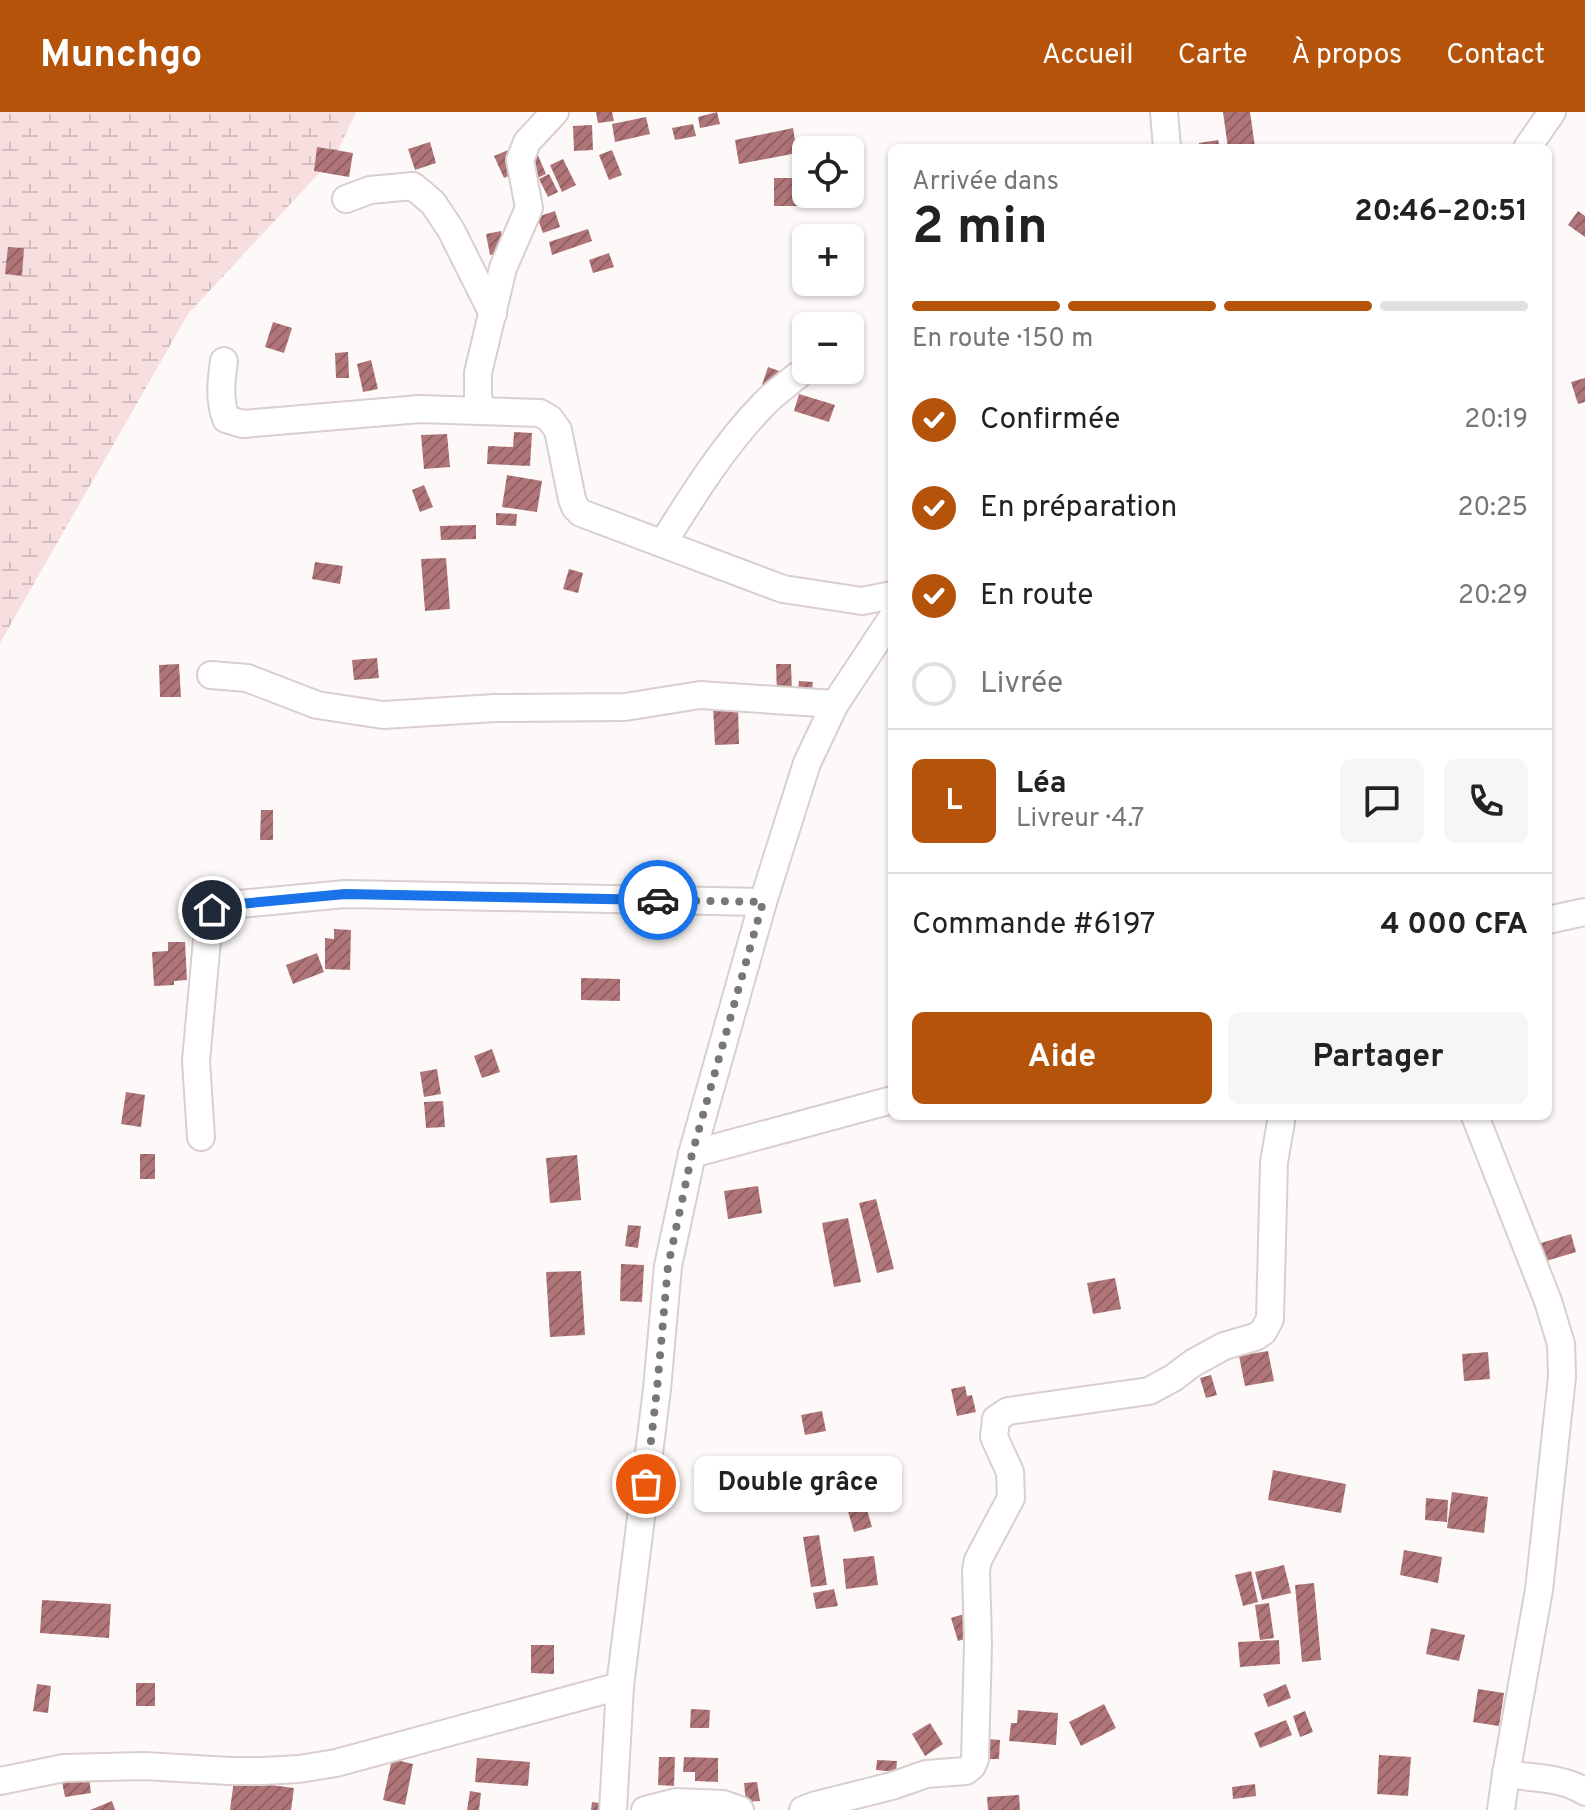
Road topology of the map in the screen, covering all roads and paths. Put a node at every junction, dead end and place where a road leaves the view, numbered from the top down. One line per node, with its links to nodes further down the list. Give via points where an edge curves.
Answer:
1 (555, 112): 7 (street, via 527,142 520,160 529,208 503,268)
2 (1164, 112): 4 (street)
3 (1552, 112): 5 (street)
4 (1167, 144)
5 (1530, 144)
6 (346, 199): 7 (street, via 370,190 413,186 433,203 451,230)
7 (493, 314): 10 (street, via 478,373)
8 (224, 361): 10 (street, via 222,406 226,419 243,424 420,409)
9 (792, 380): 11 (street, via 763,404 732,443)
10 (482, 411): 11 (street, via 540,413 550,419 558,430 575,507)
11 (663, 543): 12 (street, via 783,589 862,601)
12 (888, 596)
13 (888, 624): 15 (street)
14 (211, 675): 15 (street, via 247,678 317,705 383,715 625,707 700,695)
15 (835, 704): 16 (street, via 807,763)
16 (763, 902): 22 (street, via 345,894 218,906 209,918 196,1061); 23 (street)
17 (1585, 912): 18 (street)
18 (1552, 919)
19 (888, 1101): 23 (street)
20 (1281, 1120): 32 (street, via 1274,1162 1270,1319 1263,1332 1224,1346 1149,1391 1008,1411 996,1419 994,1437 1010,1472 1011,1498 976,1570 972,1766)
21 (1477, 1120): 24 (street, via 1548,1301)
22 (201, 1137)
23 (692, 1154): 25 (street, via 668,1266)
24 (1573, 1380): 26 (street)
25 (620, 1686): 27 (street, via 299,1769 64,1768); 29 (street)
26 (1506, 1774): 28 (street); 33 (street)
27 (0, 1781)
28 (1585, 1792)
29 (613, 1810)
30 (645, 1810): 31 (street, via 676,1802)
31 (740, 1810)
32 (803, 1810)
33 (1501, 1810)

